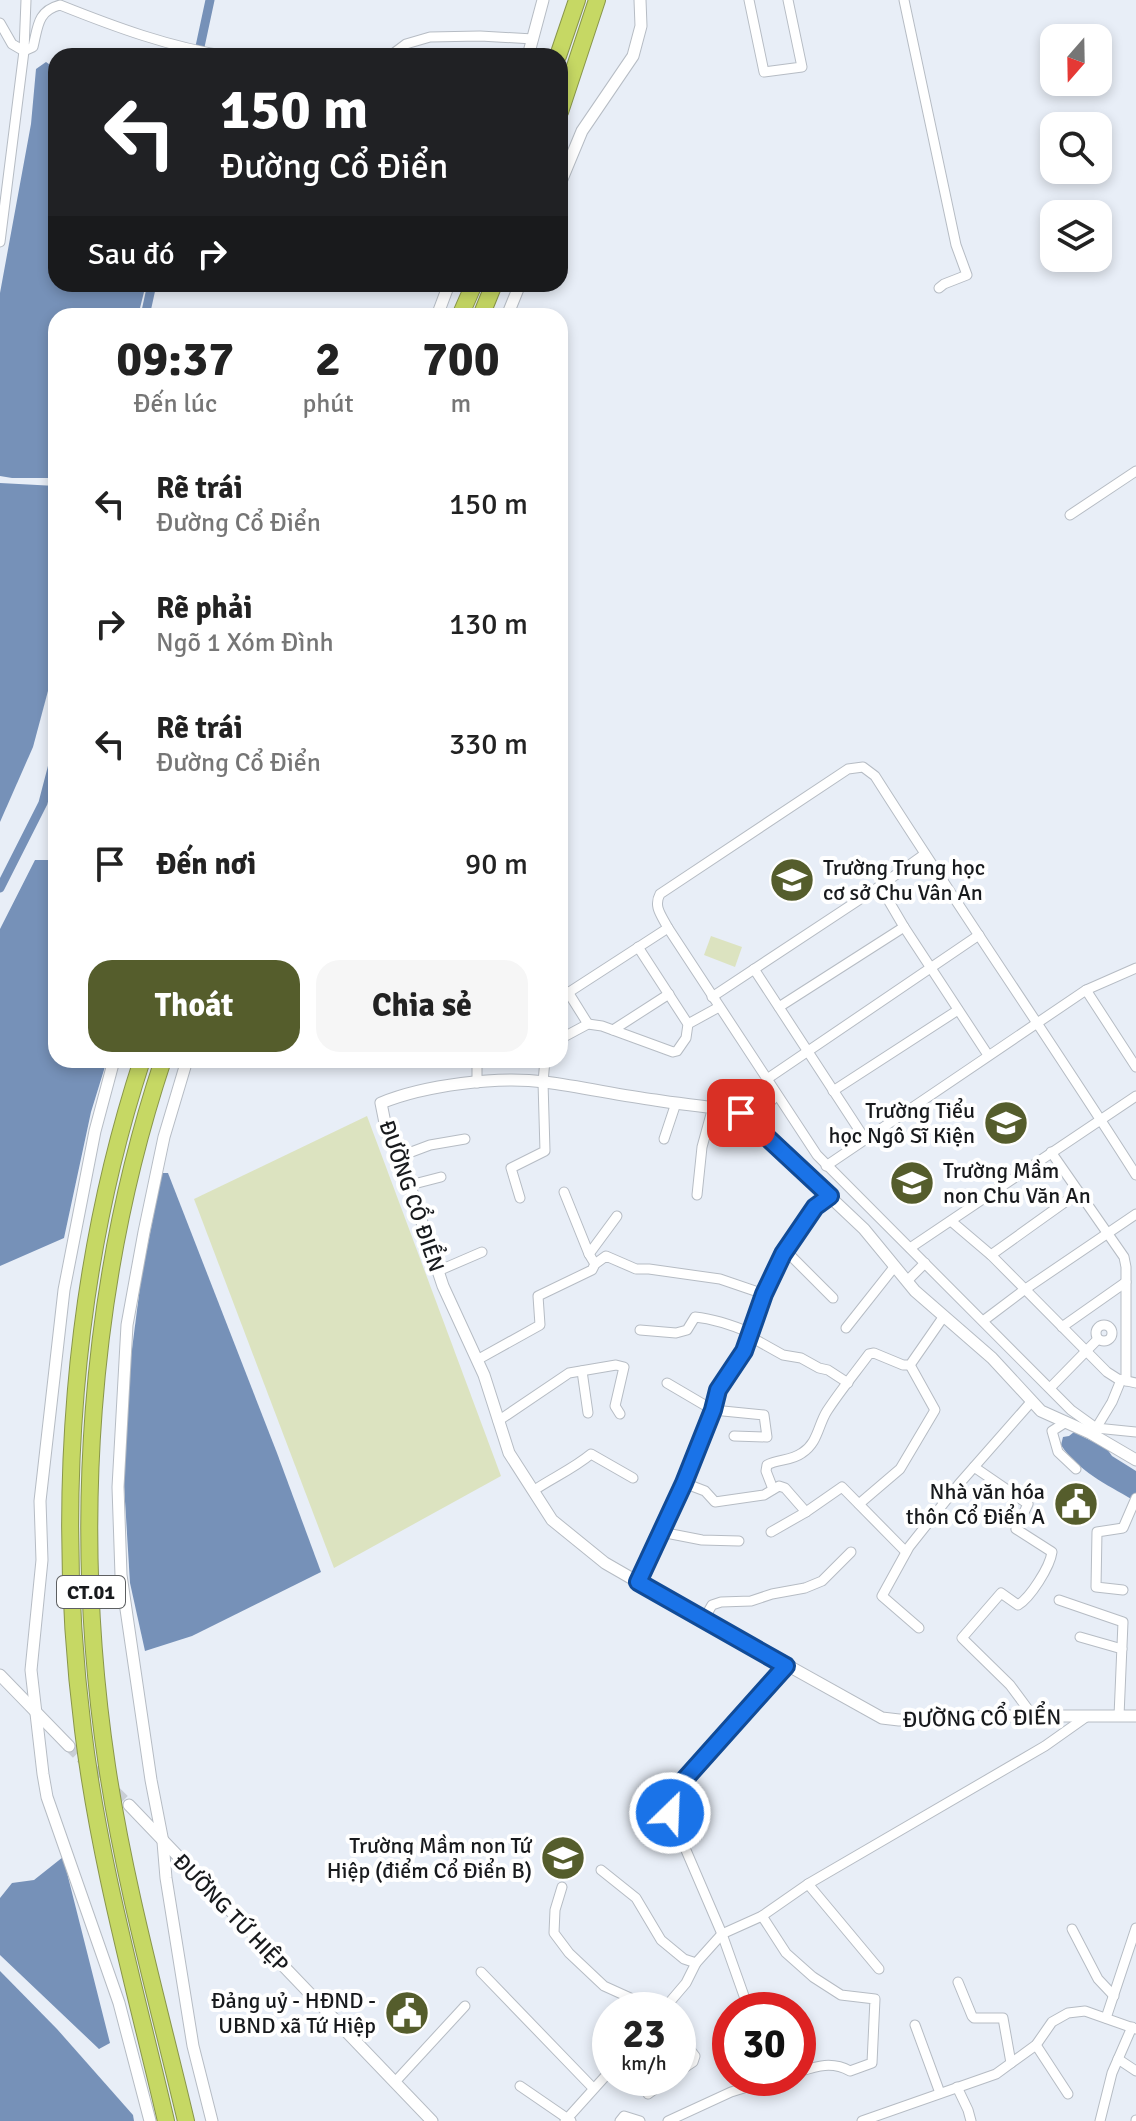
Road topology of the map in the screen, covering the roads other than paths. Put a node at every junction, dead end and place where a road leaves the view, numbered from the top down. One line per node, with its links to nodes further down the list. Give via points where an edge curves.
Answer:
1 (26, 0): 15 (street)
2 (543, 0): 10 (street)
3 (577, 0): 14 (highway)
4 (597, 0): 16 (highway)
5 (640, 0): 17 (street, via 641,26 633,56 582,131)
6 (749, 0): 7 (street, via 764,72 802,67)
7 (788, 0)
8 (904, 0): 19 (street, via 956,245 967,275)
9 (0, 23): 15 (street, via 12,44)
10 (533, 39): 12 (street, via 430,37); 13 (street)
11 (187, 48): 15 (street, via 60,5 43,13 33,47)
12 (401, 48)
13 (530, 48)
14 (561, 48)
15 (24, 51): 18 (street)
16 (568, 88)
17 (568, 165)
18 (0, 242)
19 (939, 288)
20 (1136, 471): 21 (street)
21 (1070, 515)
22 (925, 854): 23 (street); 25 (street, via 875,776 863,767 848,769 660,894 657,904); 26 (street)
23 (880, 886): 24 (street); 30 (street)
24 (904, 927): 28 (street); 37 (street)
25 (668, 928): 27 (street); 34 (street)
26 (979, 935): 28 (street); 39 (street)
27 (638, 947): 32 (street); 33 (street)
28 (931, 968): 38 (street); 44 (street)
29 (1136, 968): 31 (street)
30 (754, 969): 34 (street); 37 (street)
31 (1086, 990): 39 (street); 46 (street)
32 (568, 992)
33 (669, 994): 41 (street); 42 (street)
34 (712, 997): 36 (street)
35 (568, 1000): 40 (street)
36 (719, 1007): 41 (street); 53 (street)
37 (779, 1007): 44 (street)
38 (958, 1010): 45 (street); 56 (street)
39 (1038, 1022): 45 (street); 61 (street)
40 (588, 1024): 42 (street); 43 (street)
41 (688, 1024): 42 (street, via 686,1038 673,1052)
42 (613, 1030)
43 (568, 1035)
44 (807, 1052): 53 (street); 56 (street)
45 (988, 1055): 65 (street)
46 (1136, 1067)
47 (112, 1068): 147 (street, via 59,1319 40,1501 42,1560 31,1670)
48 (140, 1068): 189 (highway, CT.01, via 100,1226 79,1360 70,1504 71,1607 103,1855)
49 (161, 1068): 190 (highway, CT.01, via 132,1165 106,1301 93,1413 89,1539 107,1768)
50 (185, 1068): 154 (street, via 164,1137 127,1325 118,1487 121,1575)
51 (477, 1068): 55 (street)
52 (544, 1068): 54 (street)
53 (767, 1079): 57 (street)
54 (543, 1082): 55 (street, ĐƯỜNG CỔ ĐIỂN); 59 (street, ĐƯỜNG CỔ ĐIỂN); 76 (street, via 545,1151 511,1168)
55 (477, 1083): 67 (street, ĐƯỜNG CỔ ĐIỂN, via 381,1103)
56 (833, 1091): 65 (street)
57 (777, 1095): 62 (street); 68 (street)
58 (1136, 1096): 61 (street)
59 (676, 1103): 60 (street, ĐƯỜNG CỔ ĐIỂN); 64 (street)
60 (713, 1107): 62 (street, ĐƯỜNG CỔ ĐIỂN, via 741,1113); 74 (street)
61 (1101, 1119): 66 (street); 69 (street)
62 (751, 1122): 75 (street, ĐƯỜNG CỔ ĐIỂN)
63 (465, 1139): 67 (street)
64 (664, 1139)
65 (865, 1139): 68 (street)
66 (1051, 1152): 73 (street); 79 (street)
67 (398, 1157): 71 (street, ĐƯỜNG CỔ ĐIỂN)
68 (826, 1166): 81 (street)
69 (1136, 1175)
70 (441, 1177): 71 (street)
71 (410, 1185): 89 (street, ĐƯỜNG CỔ ĐIỂN)
72 (564, 1192): 84 (street)
73 (1079, 1192): 80 (street); 85 (street)
74 (697, 1195)
75 (830, 1196): 82 (street, via 815,1207); 88 (street, ĐƯỜNG CỔ ĐIỂN)
76 (520, 1198)
77 (1136, 1214): 80 (street)
78 (617, 1216): 84 (street)
79 (951, 1221): 81 (street); 85 (street)
80 (1107, 1233): 91 (street, via 1124,1257); 92 (street)
81 (910, 1248): 86 (street)
82 (785, 1250): 93 (street); 94 (street)
83 (482, 1252): 89 (street)
84 (589, 1254): 87 (street)
85 (991, 1255): 92 (street)
86 (925, 1263): 90 (street); 97 (street)
87 (595, 1264): 93 (street, via 606,1256 636,1269 720,1279); 107 (street, via 538,1296 540,1325)
88 (895, 1266): 90 (street, ĐƯỜNG CỔ ĐIỂN); 100 (street)
89 (438, 1271): 107 (street, ĐƯỜNG CỔ ĐIỂN)
90 (907, 1281): 96 (street, ĐƯỜNG CỔ ĐIỂN)
91 (1126, 1282): 95 (street); 103 (street)
92 (1024, 1290): 97 (street); 99 (street)
93 (764, 1294): 104 (street)
94 (833, 1298)
95 (1089, 1307): 98 (street); 99 (street)
96 (944, 1316): 108 (street); 114 (street, ĐƯỜNG CỔ ĐIỂN)
97 (983, 1321): 113 (street)
98 (1100, 1326): 102 (street); 105 (street)
99 (1062, 1327): 106 (street)
100 (846, 1328)
101 (640, 1330): 104 (street, via 676,1333 687,1330 695,1317)
102 (1112, 1332): 103 (street); 105 (street, via 1109,1340)
103 (1127, 1333): 110 (street)
104 (750, 1334): 112 (street, via 783,1355 801,1358); 115 (street, via 718,1390)
105 (1098, 1339): 106 (street)
106 (1086, 1351): 110 (street, via 1107,1372); 113 (street)
107 (477, 1360): 118 (street, ĐƯỜNG CỔ ĐIỂN)
108 (910, 1365): 112 (street, via 869,1354); 131 (street, via 935,1410 900,1469)
109 (582, 1371): 116 (street); 117 (street, via 624,1367 615,1406); 118 (street, via 569,1373)
110 (1127, 1381): 120 (street)
111 (667, 1383): 115 (street)
112 (848, 1383): 128 (street, via 809,1448 767,1465)
113 (1050, 1388): 120 (street)
114 (1032, 1401): 119 (street, ĐƯỜNG CỔ ĐIỂN); 124 (street)
115 (713, 1410): 122 (street, via 764,1415 767,1437); 127 (street)
116 (588, 1413)
117 (620, 1414)
118 (498, 1421): 129 (street, ĐƯỜNG CỔ ĐIỂN, via 509,1453)
119 (1066, 1422): 120 (street, ĐƯỜNG CỔ ĐIỂN); 125 (street, via 1052,1431 1058,1452)
120 (1093, 1431): 121 (street); 123 (street, ĐƯỜNG CỔ ĐIỂN)
121 (1136, 1432)
122 (734, 1436)
123 (1136, 1460)
124 (974, 1467): 137 (street); 148 (street, via 1028,1504 1016,1529 1052,1552 1025,1601 1018,1605 1001,1593 962,1638)
125 (1076, 1469)
126 (633, 1478): 129 (street, via 591,1454)
127 (684, 1483): 128 (street, via 705,1491 715,1502); 133 (street)
128 (773, 1489): 132 (street, via 785,1488)
129 (533, 1491): 138 (street, ĐƯỜNG CỔ ĐIỂN, via 552,1520)
130 (1136, 1498): 139 (street, via 1123,1528 1097,1532 1096,1587)
131 (859, 1504): 132 (street, via 842,1487); 137 (street)
132 (806, 1512): 134 (street)
133 (661, 1532): 135 (street); 138 (street)
134 (771, 1532)
135 (739, 1541)
136 (851, 1552): 141 (street, via 822,1581 751,1601 721,1602 712,1605)
137 (906, 1552): 142 (street, via 882,1596)
138 (638, 1582): 141 (street, ĐƯỜNG CỔ ĐIỂN)
139 (1123, 1590)
140 (1059, 1600): 144 (street, via 1123,1622)
141 (704, 1619): 145 (street, ĐƯỜNG CỔ ĐIỂN)
142 (919, 1628)
143 (1080, 1637): 144 (street)
144 (1122, 1649): 149 (street)
145 (786, 1666): 148 (street, ĐƯỜNG CỔ ĐIỂN, via 882,1718); 161 (street, via 668,1801)
146 (0, 1675): 147 (street)
147 (36, 1713): 152 (street); 188 (street, via 47,1797 119,2003)
148 (1033, 1716): 151 (street, ĐƯỜNG CỔ ĐIỂN)
149 (1119, 1716): 150 (street, ĐƯỜNG CỔ ĐIỂN); 151 (street, ĐƯỜNG CỔ ĐIỂN)
150 (1136, 1716)
151 (1086, 1717): 156 (street)
152 (69, 1746)
153 (129, 1805): 154 (street, ĐƯỜNG TỨ HIỆP)
154 (163, 1842): 179 (street, ĐƯỜNG TỨ HIỆP); 191 (street, via 193,2046)
155 (601, 1870): 162 (street, via 636,1898 661,1940)
156 (808, 1884): 158 (street); 163 (street)
157 (562, 1887): 166 (street, via 554,1933 604,1986)
158 (762, 1916): 161 (street); 177 (street, via 786,1953 813,1977 841,1995 875,1999 872,2063 850,2071 840,2065)
159 (1136, 1928): 169 (street)
160 (1072, 1929): 169 (street, via 1098,1979)
161 (722, 1934): 162 (street); 168 (street)
162 (696, 1963): 167 (street)
163 (879, 1969)
164 (481, 1972): 181 (street)
165 (958, 1982): 176 (street, via 974,2018 1003,2018)
166 (617, 1992)
167 (678, 1992)
168 (743, 1992)
169 (1114, 1996): 171 (street)
170 (465, 2006): 179 (street)
171 (1106, 2018): 173 (street); 174 (street, via 1085,2011 1068,2013 1052,2022)
172 (915, 2025): 184 (street)
173 (1134, 2028): 175 (street)
174 (1036, 2045): 176 (street); 185 (street)
175 (1118, 2059): 178 (street); 198 (street)
176 (1011, 2063): 182 (street)
177 (816, 2067)
178 (1136, 2071)
179 (395, 2082): 192 (street, ĐƯỜNG TỨ HIỆP)
180 (520, 2086): 187 (street)
181 (592, 2087)
182 (957, 2087): 184 (street); 197 (street)
183 (592, 2089): 187 (street)
184 (940, 2093): 196 (street)
185 (1068, 2094)
186 (722, 2096): 195 (street)
187 (568, 2120)
188 (150, 2121)
189 (166, 2121)
190 (186, 2121)
191 (212, 2121)
192 (432, 2121)
193 (620, 2121): 194 (street, via 624,2116)
194 (640, 2121)
195 (668, 2121)
196 (862, 2121)
197 (971, 2121)
198 (1100, 2121)

